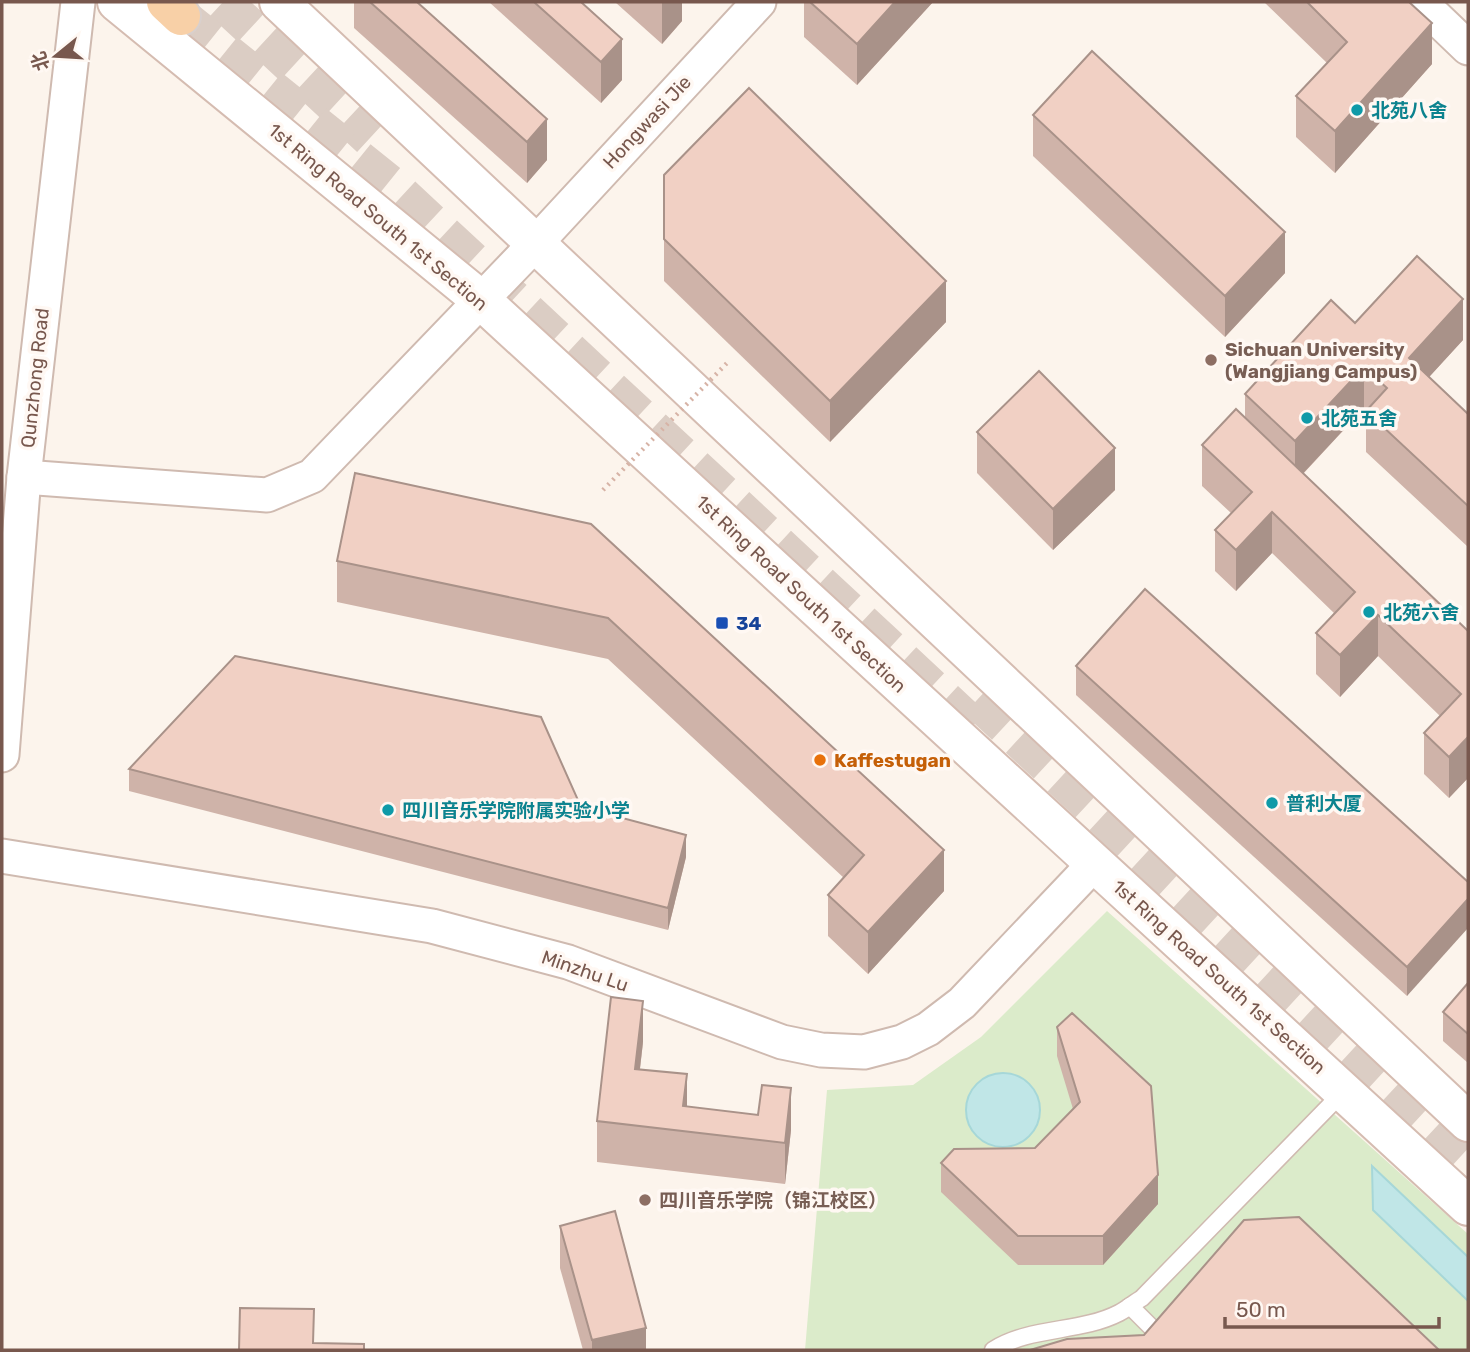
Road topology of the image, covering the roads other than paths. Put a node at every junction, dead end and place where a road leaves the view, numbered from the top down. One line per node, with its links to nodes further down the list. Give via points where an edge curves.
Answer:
1 (78, 2): 9 (street, Qunzhong Road)
2 (117, 2): 8 (main road, 1st Ring Road South 1st Section)
3 (279, 2): 7 (main road)
4 (759, 2): 7 (street, Hongwasi Jie)
5 (1420, 2): 6 (street)
6 (1468, 48)
7 (536, 243): 8 (street, Hongwasi Jie); 14 (main road)
8 (481, 300): 9 (street, Hongwasi Jie, via 312,476 267,495); 12 (main road, 1st Ring Road South 1st Section)
9 (24, 477): 10 (street, Qunzhong Road)
10 (2, 755)
11 (2, 856): 12 (street, Minzhu Lu, via 432,926 568,962 782,1042 864,1052 910,1038 962,1003)
12 (1094, 864): 13 (main road, 1st Ring Road South 1st Section)
13 (1344, 1091): 15 (main road, 1st Ring Road South 1st Section); 16 (lane)
14 (1468, 1122)
15 (1468, 1206)
16 (1130, 1306): 17 (lane); 18 (lane, via 1117,1314 1029,1335)
17 (1164, 1340)
18 (993, 1350)

